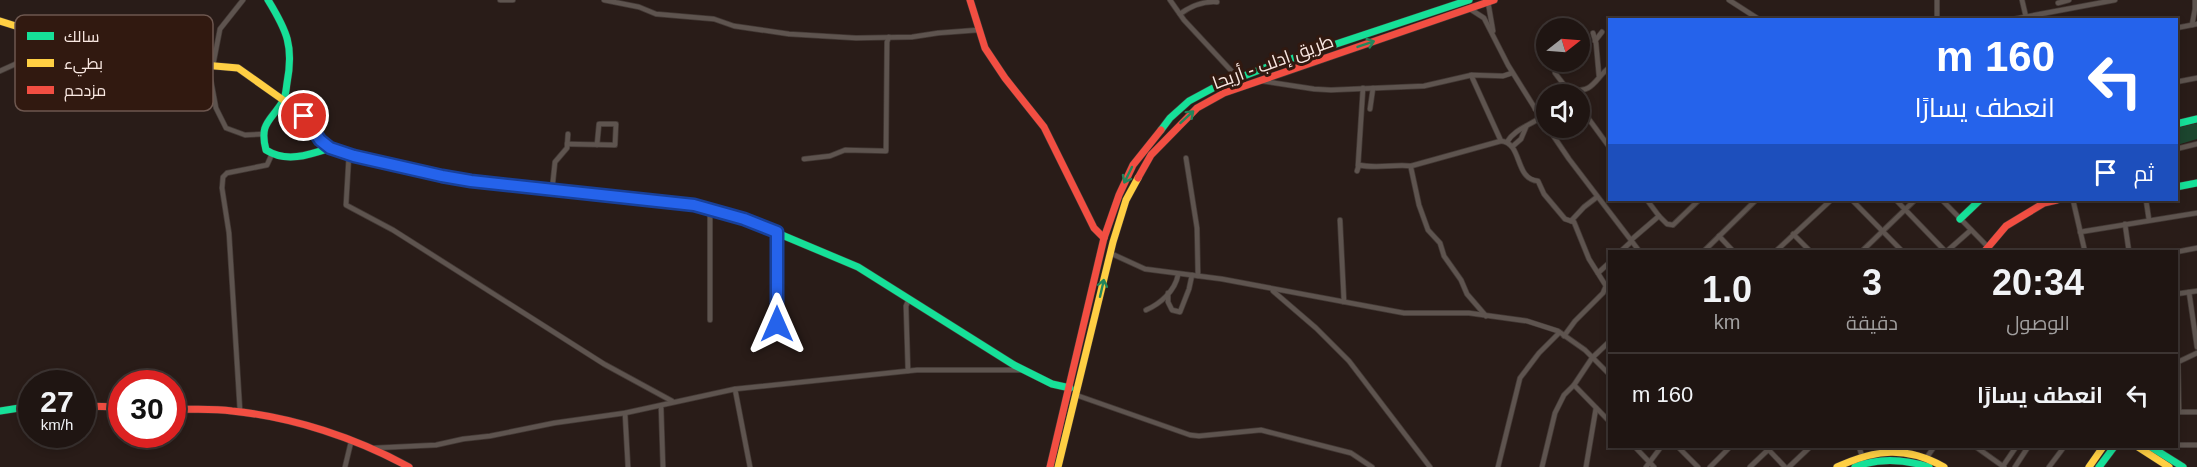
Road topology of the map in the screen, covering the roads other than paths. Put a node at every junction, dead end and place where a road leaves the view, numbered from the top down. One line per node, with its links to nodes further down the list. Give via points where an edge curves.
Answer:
1 (243, 0): 35 (street, via 220,29)
2 (268, 0): 53 (street, via 288,37 290,67)
3 (500, 0): 4 (street)
4 (513, 0)
5 (604, 0): 32 (street, via 656,14 714,19 758,30)
6 (970, 0): 29 (street)
7 (1170, 0): 20 (street)
8 (1469, 0): 21 (street, طريق إدلب - أريحا)
9 (1729, 0): 22 (street)
10 (1937, 0): 23 (street)
11 (2022, 0): 24 (street)
12 (2069, 0): 16 (street)
13 (2115, 0): 19 (street)
14 (2194, 0): 26 (street)
15 (1491, 1): 18 (street, طريق إدلب - أريحا); 34 (street, via 1491,22)
16 (2057, 1): 19 (street)
17 (1217, 2): 20 (street, via 1206,2)
18 (1468, 9): 21 (street, طريق إدلب - أريحا); 34 (street, via 1484,18)
19 (2060, 11): 24 (street)
20 (1180, 14): 44 (street)
21 (1440, 14): 44 (street, طريق إدلب - أريحا); 46 (street, طريق إدلب - أريحا, one-way to 21)
22 (1757, 18)
23 (1937, 18)
24 (2023, 18)
25 (0, 21): 27 (street)
26 (2194, 24): 28 (street)
27 (15, 26)
28 (2178, 28)
29 (978, 30): 32 (street); 108 (street, via 998,68 1044,127 1094,228)
30 (1602, 32): 33 (street)
31 (1593, 33): 33 (street)
32 (889, 37): 74 (street, via 886,151 845,150)
33 (1594, 40): 43 (street)
34 (1497, 42): 40 (street)
35 (213, 57)
36 (15, 64): 39 (street)
37 (213, 65): 53 (street, via 238,68)
38 (1608, 69): 43 (street)
39 (0, 71)
40 (1512, 73): 42 (street); 55 (street)
41 (1555, 73): 49 (street)
42 (1471, 75): 52 (street, via 1424,86); 64 (street)
43 (1599, 76): 50 (street)
44 (1238, 78): 108 (street, طريق إدلب - أريحا, one-way to 108, via 1190,100 1170,118 1133,165)
45 (2197, 78): 48 (street)
46 (1261, 80): 51 (street, via 1314,89); 124 (street, طريق إدلب - أريحا, one-way to 46, via 1126,200 1151,155 1197,108)
47 (213, 82): 61 (street, via 216,108 226,128 245,135)
48 (2178, 82)
49 (1563, 84)
50 (1590, 87)
51 (1363, 88): 52 (street); 76 (street, via 1358,168)
52 (1373, 88): 54 (street)
53 (284, 99): 61 (street, via 264,125); 70 (street)
54 (1370, 109)
55 (1535, 109)
56 (2197, 119): 59 (street)
57 (1536, 121): 60 (street)
58 (1590, 121): 68 (street)
59 (2178, 124)
60 (1526, 128): 64 (street); 69 (street)
61 (264, 134): 72 (street, via 266,150)
62 (568, 134): 65 (street)
63 (1555, 138): 80 (street)
64 (1504, 141): 69 (street); 76 (street)
65 (567, 144): 67 (street); 79 (street, via 565,153 555,162)
66 (2197, 144): 71 (street)
67 (597, 145): 67 (street, via 615,146 616,124 599,124)
68 (1608, 145)
69 (1513, 146): 100 (street, via 1527,178 1538,182 1565,219)
70 (330, 148): 72 (street, via 302,158); 73 (street)
71 (2178, 149)
72 (272, 154): 163 (street, via 267,165 223,177)
73 (349, 154): 79 (street, via 442,176); 157 (street, via 346,205 393,230 604,364)
74 (804, 159)
75 (1186, 159): 130 (street, via 1197,228)
76 (1411, 166): 139 (street, via 1428,230 1440,243 1467,294)
77 (2197, 183): 78 (street)
78 (2178, 187)
79 (552, 190): 93 (street)
80 (1598, 197): 100 (street); 109 (street)
81 (1648, 201): 96 (street)
82 (1698, 201): 96 (street, via 1673,225)
83 (1755, 201): 107 (street)
84 (1830, 201): 106 (street)
85 (1853, 201): 103 (street)
86 (1897, 201): 94 (street)
87 (1914, 201): 94 (street)
88 (1943, 201): 97 (street)
89 (1978, 201): 97 (street)
90 (2052, 201): 121 (street, via 2006,226)
91 (2073, 201): 105 (street)
92 (2146, 201): 99 (street)
93 (710, 209): 104 (street); 141 (street)
94 (1905, 210): 103 (street); 119 (street)
95 (2197, 213): 99 (street)
96 (1659, 216): 109 (street)
97 (1960, 219): 102 (street)
98 (1340, 220): 137 (street)
99 (2150, 220): 101 (street)
100 (1571, 221): 127 (street)
101 (2125, 224): 105 (street); 123 (street)
102 (1971, 230): 120 (street); 121 (street)
103 (1883, 231): 117 (street); 118 (street)
104 (777, 232): 136 (street, via 858,267); 143 (street)
105 (2080, 232): 122 (street)
106 (1793, 234): 115 (street); 116 (street)
107 (1719, 236): 113 (street); 114 (street)
108 (1104, 238): 140 (street, طريق إدلب - أريحا)
109 (1631, 241): 111 (street); 112 (street)
110 (2197, 249): 125 (street)
111 (1622, 250)
112 (1638, 250)
113 (1705, 250)
114 (1732, 250)
115 (1777, 250)
116 (1809, 250)
117 (1863, 250)
118 (1901, 250)
119 (1944, 250)
120 (1948, 250)
121 (1986, 250)
122 (2084, 250)
123 (2129, 250)
124 (1110, 252): 128 (street, via 1145,269); 142 (street, طريق إدلب - أريحا, one-way to 124)
125 (2178, 252)
126 (1608, 264): 127 (street)
127 (1598, 273): 144 (street, via 1606,286 1603,293)
128 (1178, 275): 129 (street); 134 (street)
129 (1192, 275): 130 (street); 134 (street, via 1180,312 1172,310)
130 (1198, 276): 131 (street)
131 (1272, 290): 137 (street); 201 (street, via 1349,361)
132 (2197, 291): 133 (street)
133 (2189, 292): 135 (street); 146 (street)
134 (1168, 293): 138 (street)
135 (2178, 294)
136 (909, 299): 150 (street); 151 (street)
137 (1344, 302): 139 (street, via 1404,313)
138 (1146, 310)
139 (1486, 316): 144 (street, via 1527,321)
140 (1086, 318): 142 (street); 155 (street, طريق إدلب - أريحا)
141 (710, 320)
142 (1094, 320): 156 (street, طريق إدلب - أريحا)
143 (777, 324)
144 (1562, 334): 148 (street); 202 (street, via 1539,353 1520,378)
145 (1608, 343): 148 (street)
146 (2197, 347)
147 (2197, 353): 149 (street)
148 (1592, 358): 152 (street); 153 (street)
149 (2178, 362)
150 (1025, 370): 151 (street); 155 (street)
151 (908, 371): 154 (street)
152 (1608, 373)
153 (1574, 385): 160 (street); 203 (street, via 1564,394 1555,413)
154 (735, 388): 157 (street); 197 (street)
155 (1070, 388): 198 (street, طريق إدلب - أريحا)
156 (1076, 395): 199 (street, طريق إدلب - أريحا); 200 (street, via 1190,435 1261,430 1351,453)
157 (674, 402): 158 (street)
158 (661, 406): 166 (street); 196 (street)
159 (18, 408): 162 (street)
160 (1596, 408): 167 (street); 204 (street)
161 (186, 409): 163 (street)
162 (0, 411)
163 (240, 411): 168 (street)
164 (2178, 412): 165 (street)
165 (2197, 412)
166 (625, 413): 171 (street, via 436,445); 195 (street)
167 (1608, 420)
168 (351, 442): 171 (street); 193 (street)
169 (2178, 445): 170 (street)
170 (2197, 445)
171 (371, 448): 194 (street)
172 (1636, 448): 191 (street)
173 (1659, 448): 191 (street)
174 (1681, 448): 206 (street)
175 (1729, 448): 207 (street)
176 (1768, 448): 208 (street); 209 (street)
177 (1809, 448): 209 (street)
178 (1859, 448): 188 (street)
179 (1933, 448): 189 (street)
180 (1978, 448): 214 (street)
181 (2015, 448): 214 (street)
182 (2027, 448): 215 (street)
183 (2063, 448): 216 (street)
184 (2102, 448): 217 (street)
185 (2113, 448): 192 (street)
186 (2140, 448): 218 (street)
187 (2154, 448): 219 (street)
188 (1862, 456): 189 (street, via 1890,450); 210 (street)
189 (1927, 458): 213 (street)
190 (1902, 463): 211 (street, via 1883,459); 212 (street)
191 (1648, 464): 205 (street)
192 (2101, 466)
193 (345, 467)
194 (409, 467)
195 (628, 467)
196 (663, 467)
197 (750, 467)
198 (1050, 467)
199 (1058, 467)
200 (1372, 467)
201 (1431, 467)
202 (1498, 467)
203 (1542, 467)
204 (1586, 467)
205 (1654, 467)
206 (1698, 467)
207 (1710, 467)
208 (1750, 467)
209 (1787, 467)
210 (1837, 467)
211 (1855, 467)
212 (1929, 467)
213 (1944, 467)
214 (2004, 467)
215 (2015, 467)
216 (2049, 467)
217 (2089, 467)
218 (2169, 467)
219 (2183, 467)

